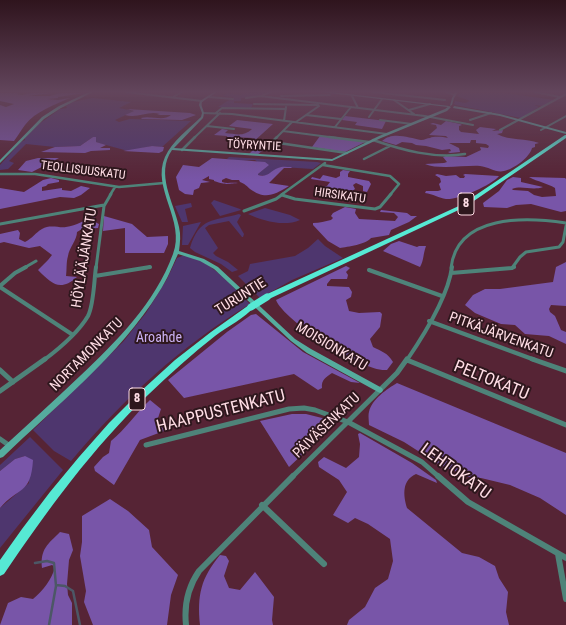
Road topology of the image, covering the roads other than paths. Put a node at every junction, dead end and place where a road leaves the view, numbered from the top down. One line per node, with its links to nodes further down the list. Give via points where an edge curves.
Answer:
1 (40, 121): 33 (main road)
2 (198, 121): 27 (main road, NORTAMONKATU)
3 (212, 121): 15 (street)
4 (286, 121): 12 (street)
5 (339, 121): 16 (street)
6 (389, 121): 13 (street)
7 (419, 121): 13 (main road, TÖYRYNTIE)
8 (452, 121): 14 (street)
9 (516, 121): 19 (street)
10 (524, 121): 17 (main road)
11 (557, 121): 17 (street)
12 (294, 122): 16 (street); 21 (street)
13 (412, 124): 23 (main road, TÖYRYNTIE)
14 (473, 125)
15 (207, 126): 18 (street); 28 (street)
16 (335, 127): 23 (street)
17 (546, 127): 20 (street); 22 (main road)
18 (234, 129)
19 (500, 130)
20 (541, 130)
21 (284, 131): 25 (street); 29 (street, via 272,142)
22 (566, 132)
23 (388, 134): 25 (main road, TÖYRYNTIE)
24 (566, 136): 70 (highway, TURUNTIE / 8, bridge, via 474,200 267,297 216,330 152,383 120,417 59,489)
25 (371, 141): 26 (street); 29 (main road, TÖYRYNTIE)
26 (390, 146): 30 (street, via 456,156); 32 (street)
27 (172, 149): 28 (main road, TÖYRYNTIE); 36 (main road, NORTAMONKATU, via 164,162)
28 (182, 150): 31 (main road, TÖYRYNTIE)
29 (347, 153): 31 (main road, TÖYRYNTIE)
30 (465, 154)
31 (326, 159): 34 (street)
32 (364, 159)
33 (0, 162)
34 (323, 165): 38 (street); 38 (street, HIRSIKATU, via 390,176 399,184 380,207 375,209 295,199)
35 (0, 174): 37 (street, TEOLLISUUSKATU, via 27,174)
36 (164, 183): 37 (street, TEOLLISUUSKATU); 44 (main road, NORTAMONKATU, via 177,224)
37 (116, 187): 39 (street, HÖYLÄÄJÄNKATU)
38 (282, 195): 40 (street, via 272,202)
39 (104, 205): 42 (street); 49 (street, HÖYLÄÄJÄNKATU)
40 (244, 211)
41 (566, 223): 48 (street, PÄIVÄSENKATU, via 520,220 478,230 467,236 456,249)
42 (0, 224)
43 (566, 226): 48 (street, via 563,242 559,246 528,252 521,256 512,268)
44 (176, 252): 58 (main road, MOISIONKATU, via 202,260 216,268 293,340); 64 (main road, NORTAMONKATU, via 153,296 120,341)
45 (36, 261): 50 (street)
46 (150, 268): 49 (street)
47 (369, 270): 51 (street)
48 (451, 273): 51 (street, PÄIVÄSENKATU)
49 (95, 276): 53 (street, HÖYLÄÄJÄNKATU, via 90,309)
50 (0, 287): 53 (street)
51 (442, 296): 52 (street, PÄIVÄSENKATU)
52 (429, 321): 54 (street, PÄIVÄSENKATU); 56 (street, PITKÄJÄRVENKATU)
53 (73, 335): 57 (street, HÖYLÄÄJÄNKATU, via 52,356)
54 (407, 360): 58 (street, PÄIVÄSENKATU); 61 (street, PELTOKATU)
55 (0, 370): 57 (street)
56 (566, 371)
57 (13, 382): 59 (street, HÖYLÄÄJÄNKATU)
58 (380, 390): 60 (street, PÄIVÄSENKATU)
59 (0, 391)
60 (348, 422): 63 (street, HAAPPUSTENKATU, via 315,410 289,409); 66 (street, PÄIVÄSENKATU); 67 (street, LEHTOKATU, via 422,462 468,502)
61 (566, 425)
62 (0, 439): 64 (street)
63 (146, 445)
64 (10, 446): 65 (main road, NORTAMONKATU)
65 (0, 455)
66 (262, 505): 69 (street); 72 (street, PÄIVÄSENKATU, via 194,578 184,615)
67 (558, 554): 68 (street, LEHTOKATU); 71 (street)
68 (566, 558)
69 (324, 564)
70 (0, 570)
71 (566, 599)
72 (186, 625)

